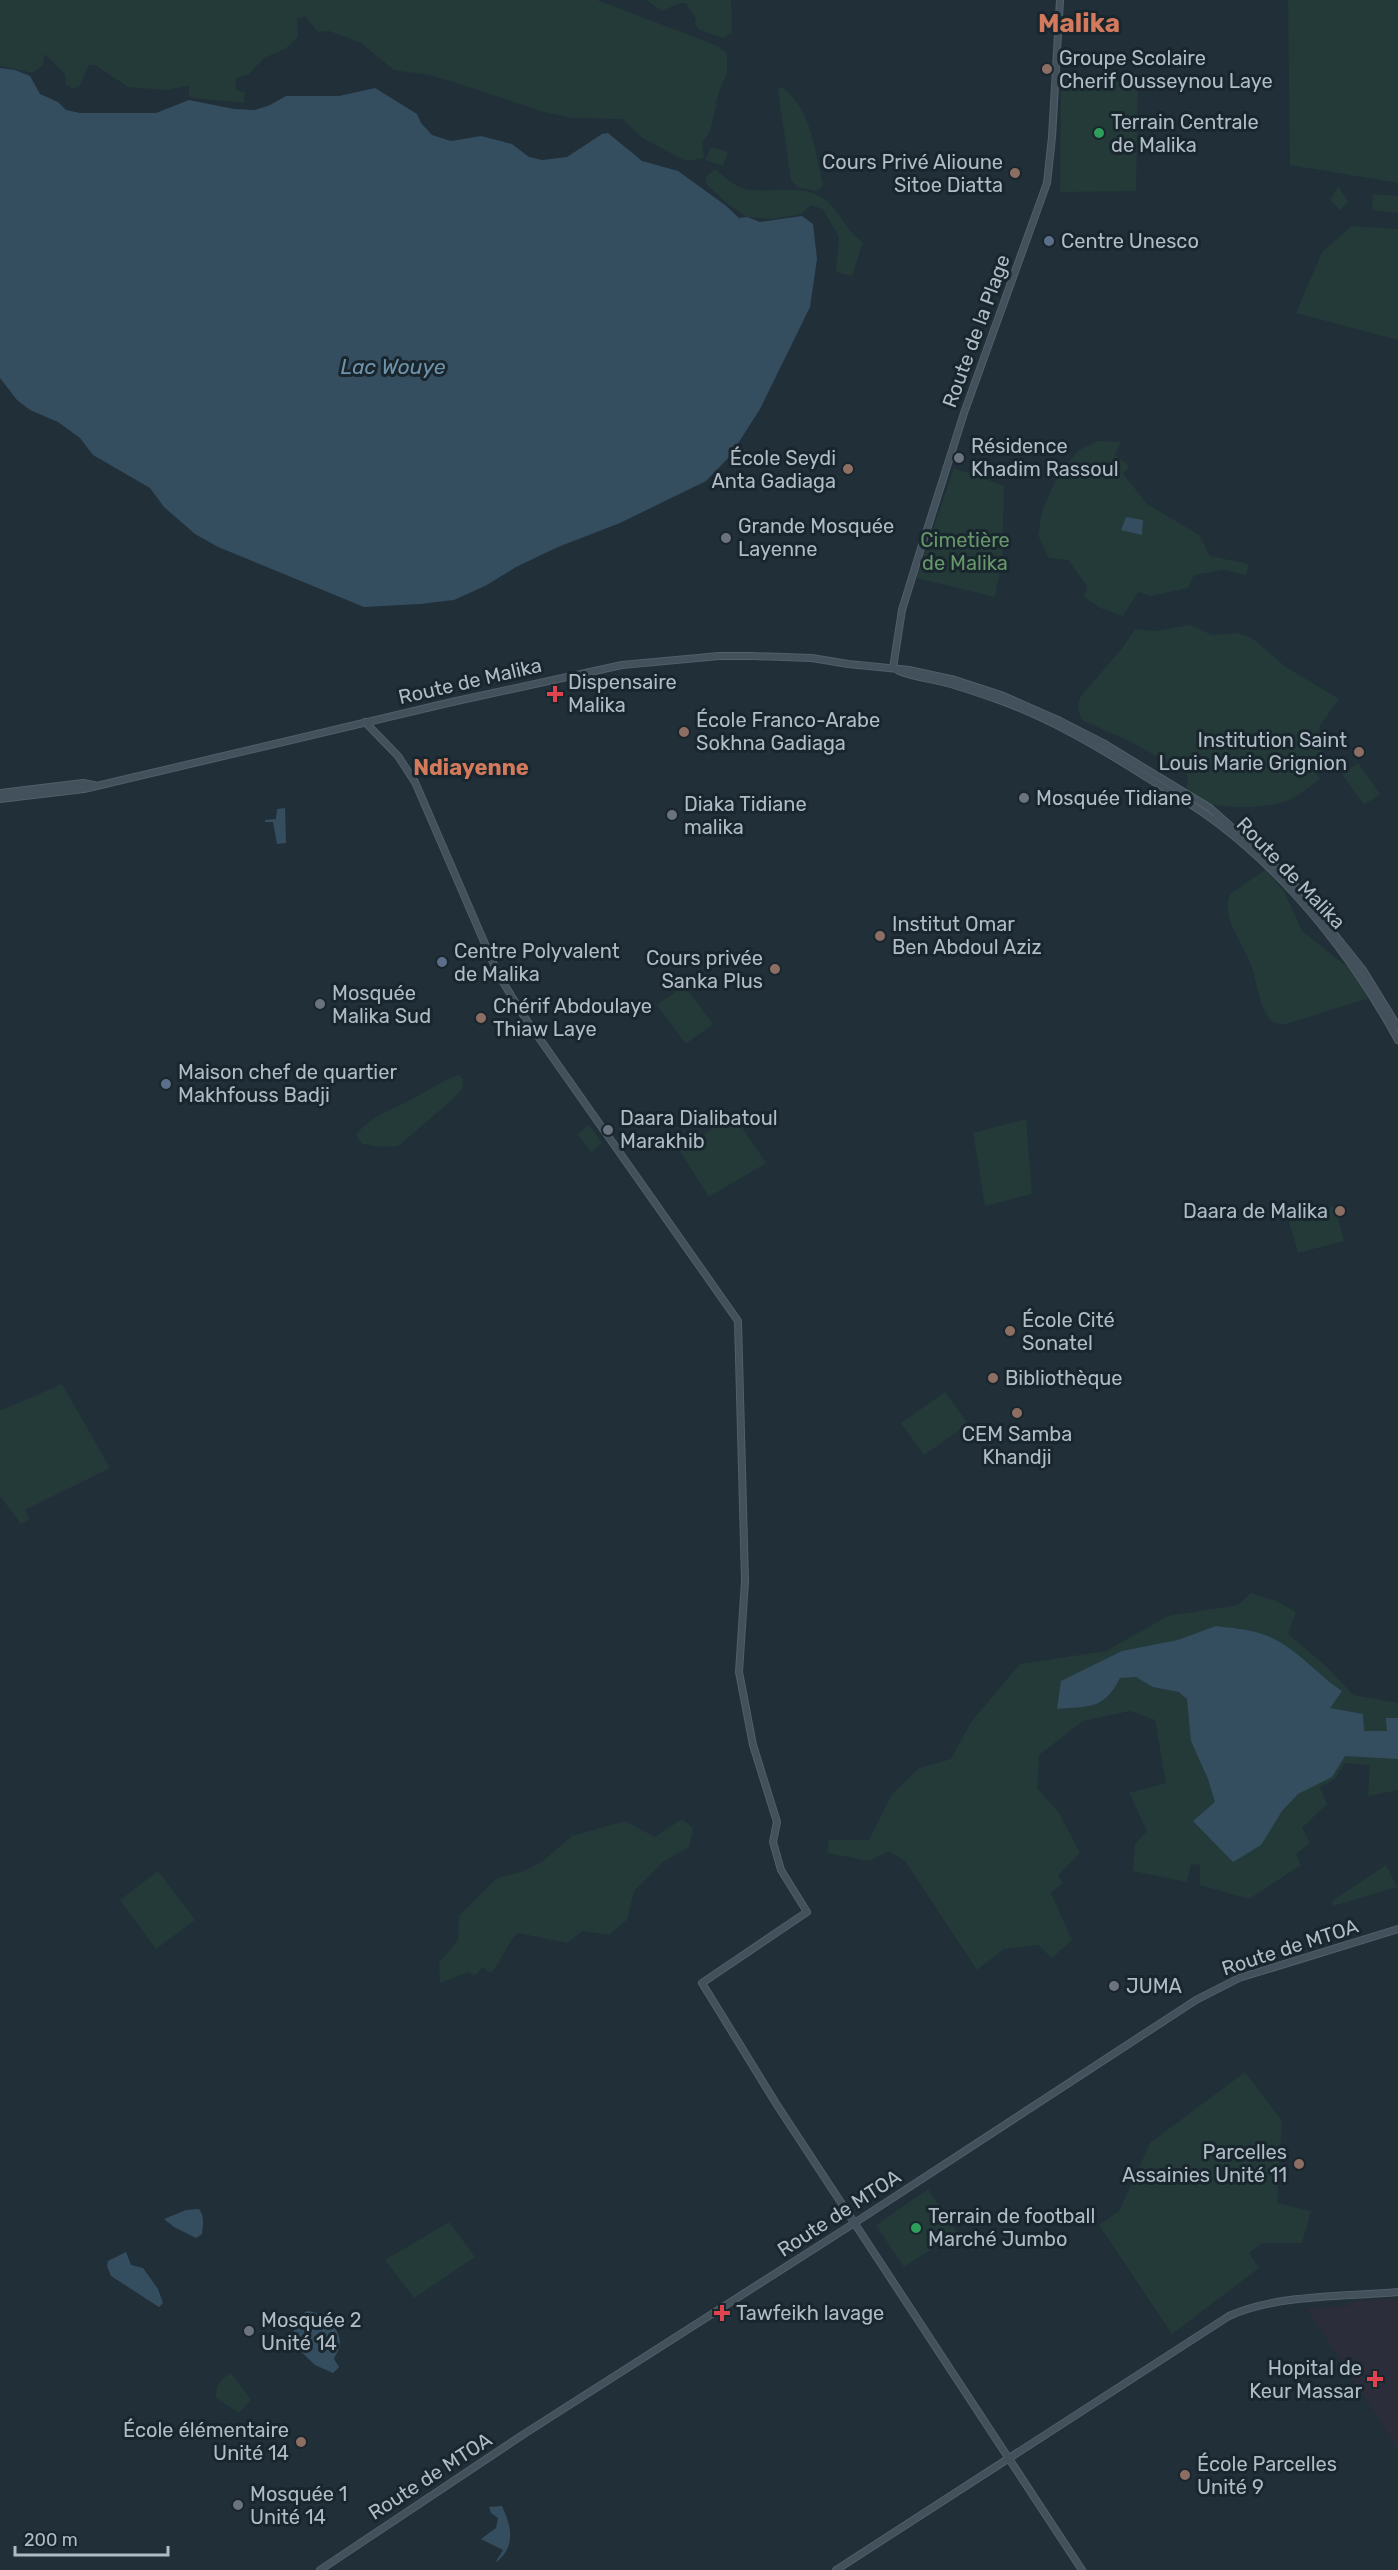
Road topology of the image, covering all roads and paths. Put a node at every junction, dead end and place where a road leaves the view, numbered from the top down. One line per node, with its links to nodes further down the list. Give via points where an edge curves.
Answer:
1 (1060, 0): 2 (street, Route de la Plage, via 1047,183 964,413 902,610)
2 (893, 668): 3 (street, Route de Malika, via 812,658 752,656 653,661 565,675); 7 (street, Route de Malika, via 964,683 1060,721 1210,808 1290,879 1363,970); 8 (street, Route de Malika, via 998,700 1052,724 1100,748 1220,825 1254,853 1324,927 1368,986)
3 (365, 722): 4 (street, Route de Malika); 10 (street, via 398,756 415,782 498,974 513,999 738,1322 745,1581 739,1672 753,1745 777,1822 773,1842 782,1870 807,1912 702,1983 777,2105)
4 (97, 785): 5 (street, Route de Malika, via 83,783); 6 (street, Route de Malika, via 63,793)
5 (0, 793)
6 (0, 799)
7 (1398, 1027)
8 (1398, 1041)
9 (1398, 1929): 10 (street, Route de MTOA, via 1239,1978 1209,1992)
10 (856, 2222): 12 (street); 13 (street, Route de MTOA)
11 (1398, 2292): 12 (street, via 1272,2303 1241,2311 1210,2327)
12 (1009, 2458): 14 (street); 15 (street)
13 (320, 2570)
14 (836, 2570)
15 (1082, 2570)

